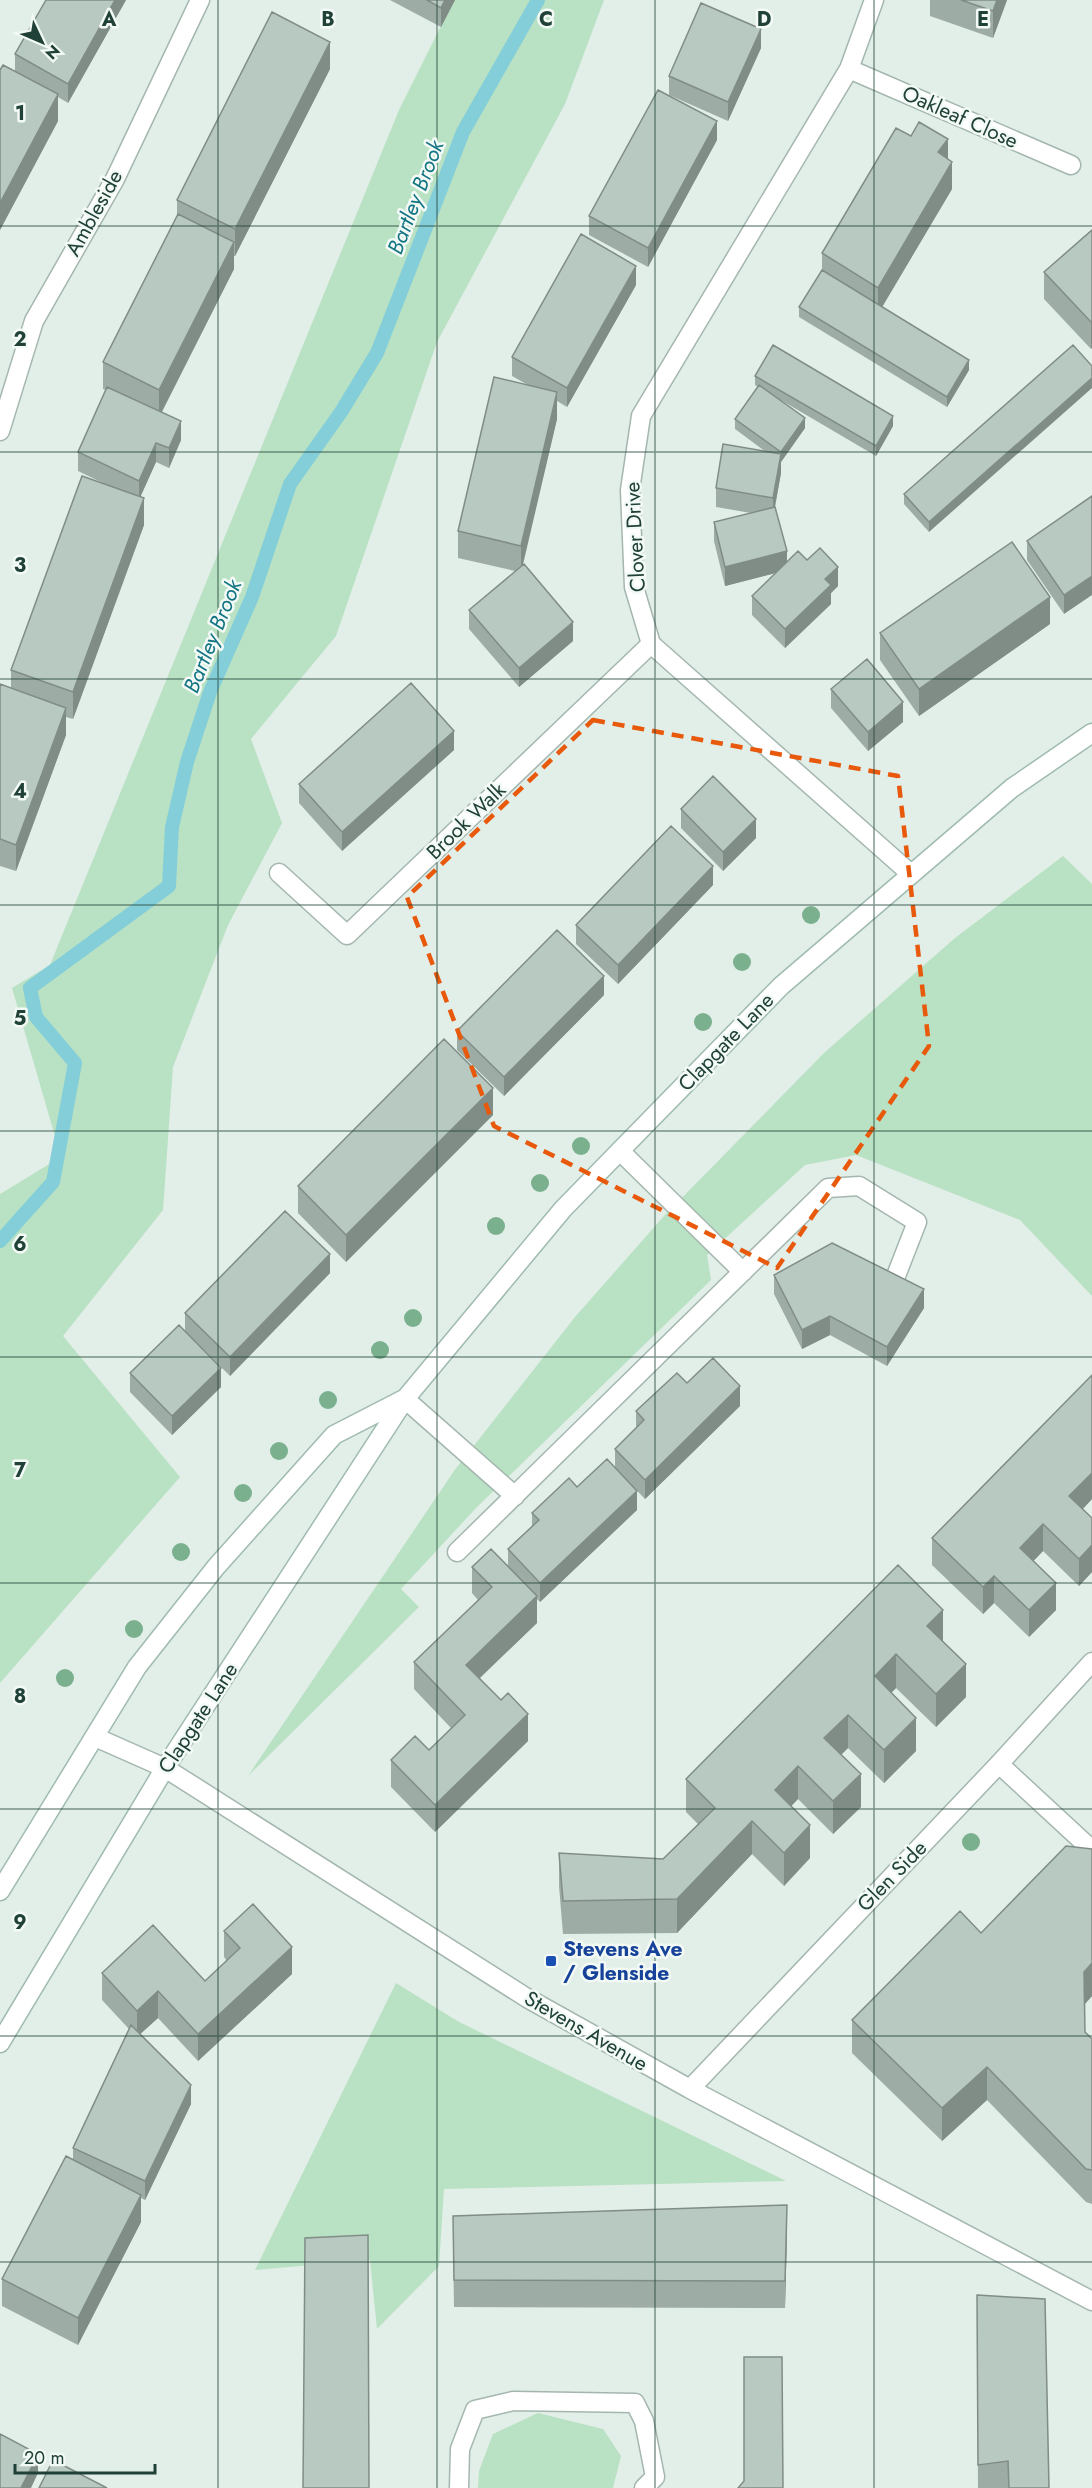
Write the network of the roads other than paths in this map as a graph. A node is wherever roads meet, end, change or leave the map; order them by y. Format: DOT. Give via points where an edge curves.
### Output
graph roads {
  1 [pos="200,0"];
  2 [pos="874,0"];
  3 [pos="849,69"];
  4 [pos="1071,165"];
  5 [pos="0,431"];
  6 [pos="651,644"];
  7 [pos="1092,733"];
  8 [pos="279,873"];
  9 [pos="911,874"];
  10 [pos="620,1151"];
  11 [pos="743,1272"];
  12 [pos="894,1281"];
  13 [pos="405,1399"];
  14 [pos="514,1496"];
  15 [pos="457,1552"];
  16 [pos="1092,1662"];
  17 [pos="95,1737"];
  18 [pos="999,1764"];
  19 [pos="165,1768"];
  20 [pos="1092,1850"];
  21 [pos="0,1891"];
  22 [pos="0,2043"];
  23 [pos="690,2089"];
  24 [pos="1092,2301"];
  25 [pos="459,2488"];
  26 [pos="644,2488"];
  1 -- 5 [label="street, Ambleside" via="115,179 34,321"];
  2 -- 3 [label="street, Clover Drive"];
  3 -- 4 [label="street, Oakleaf Close"];
  3 -- 6 [label="street, Clover Drive" via="641,416 630,490 634,586"];
  6 -- 8 [label="street, Brook Walk" via="347,935"];
  6 -- 9 [label="street"];
  7 -- 9 [label="street, Clapgate Lane" via="1012,788"];
  9 -- 10 [label="street, Clapgate Lane" via="781,986"];
  10 -- 11 [label="street"];
  10 -- 13 [label="street, Clapgate Lane" via="563,1209"];
  11 -- 12 [label="street" via="828,1188 859,1186 917,1222"];
  11 -- 14 [label="street"];
  13 -- 14 [label="street"];
  13 -- 17 [label="street, Clapgate Lane" via="334,1435 216,1567 137,1668"];
  13 -- 19 [label="street, Clapgate Lane"];
  14 -- 15 [label="street"];
  16 -- 18 [label="street, Glen Side"];
  17 -- 19 [label="street, Stevens Avenue"];
  17 -- 21 [label="street, Clapgate Lane"];
  18 -- 20 [label="street"];
  18 -- 23 [label="street, Glen Side"];
  19 -- 22 [label="street, Clapgate Lane"];
  19 -- 23 [label="street, Stevens Avenue" via="527,1998"];
  23 -- 24 [label="street, Stevens Avenue"];
  25 -- 26 [label="street" via="460,2449 475,2410 513,2401 635,2403 644,2421 655,2477"];
}
